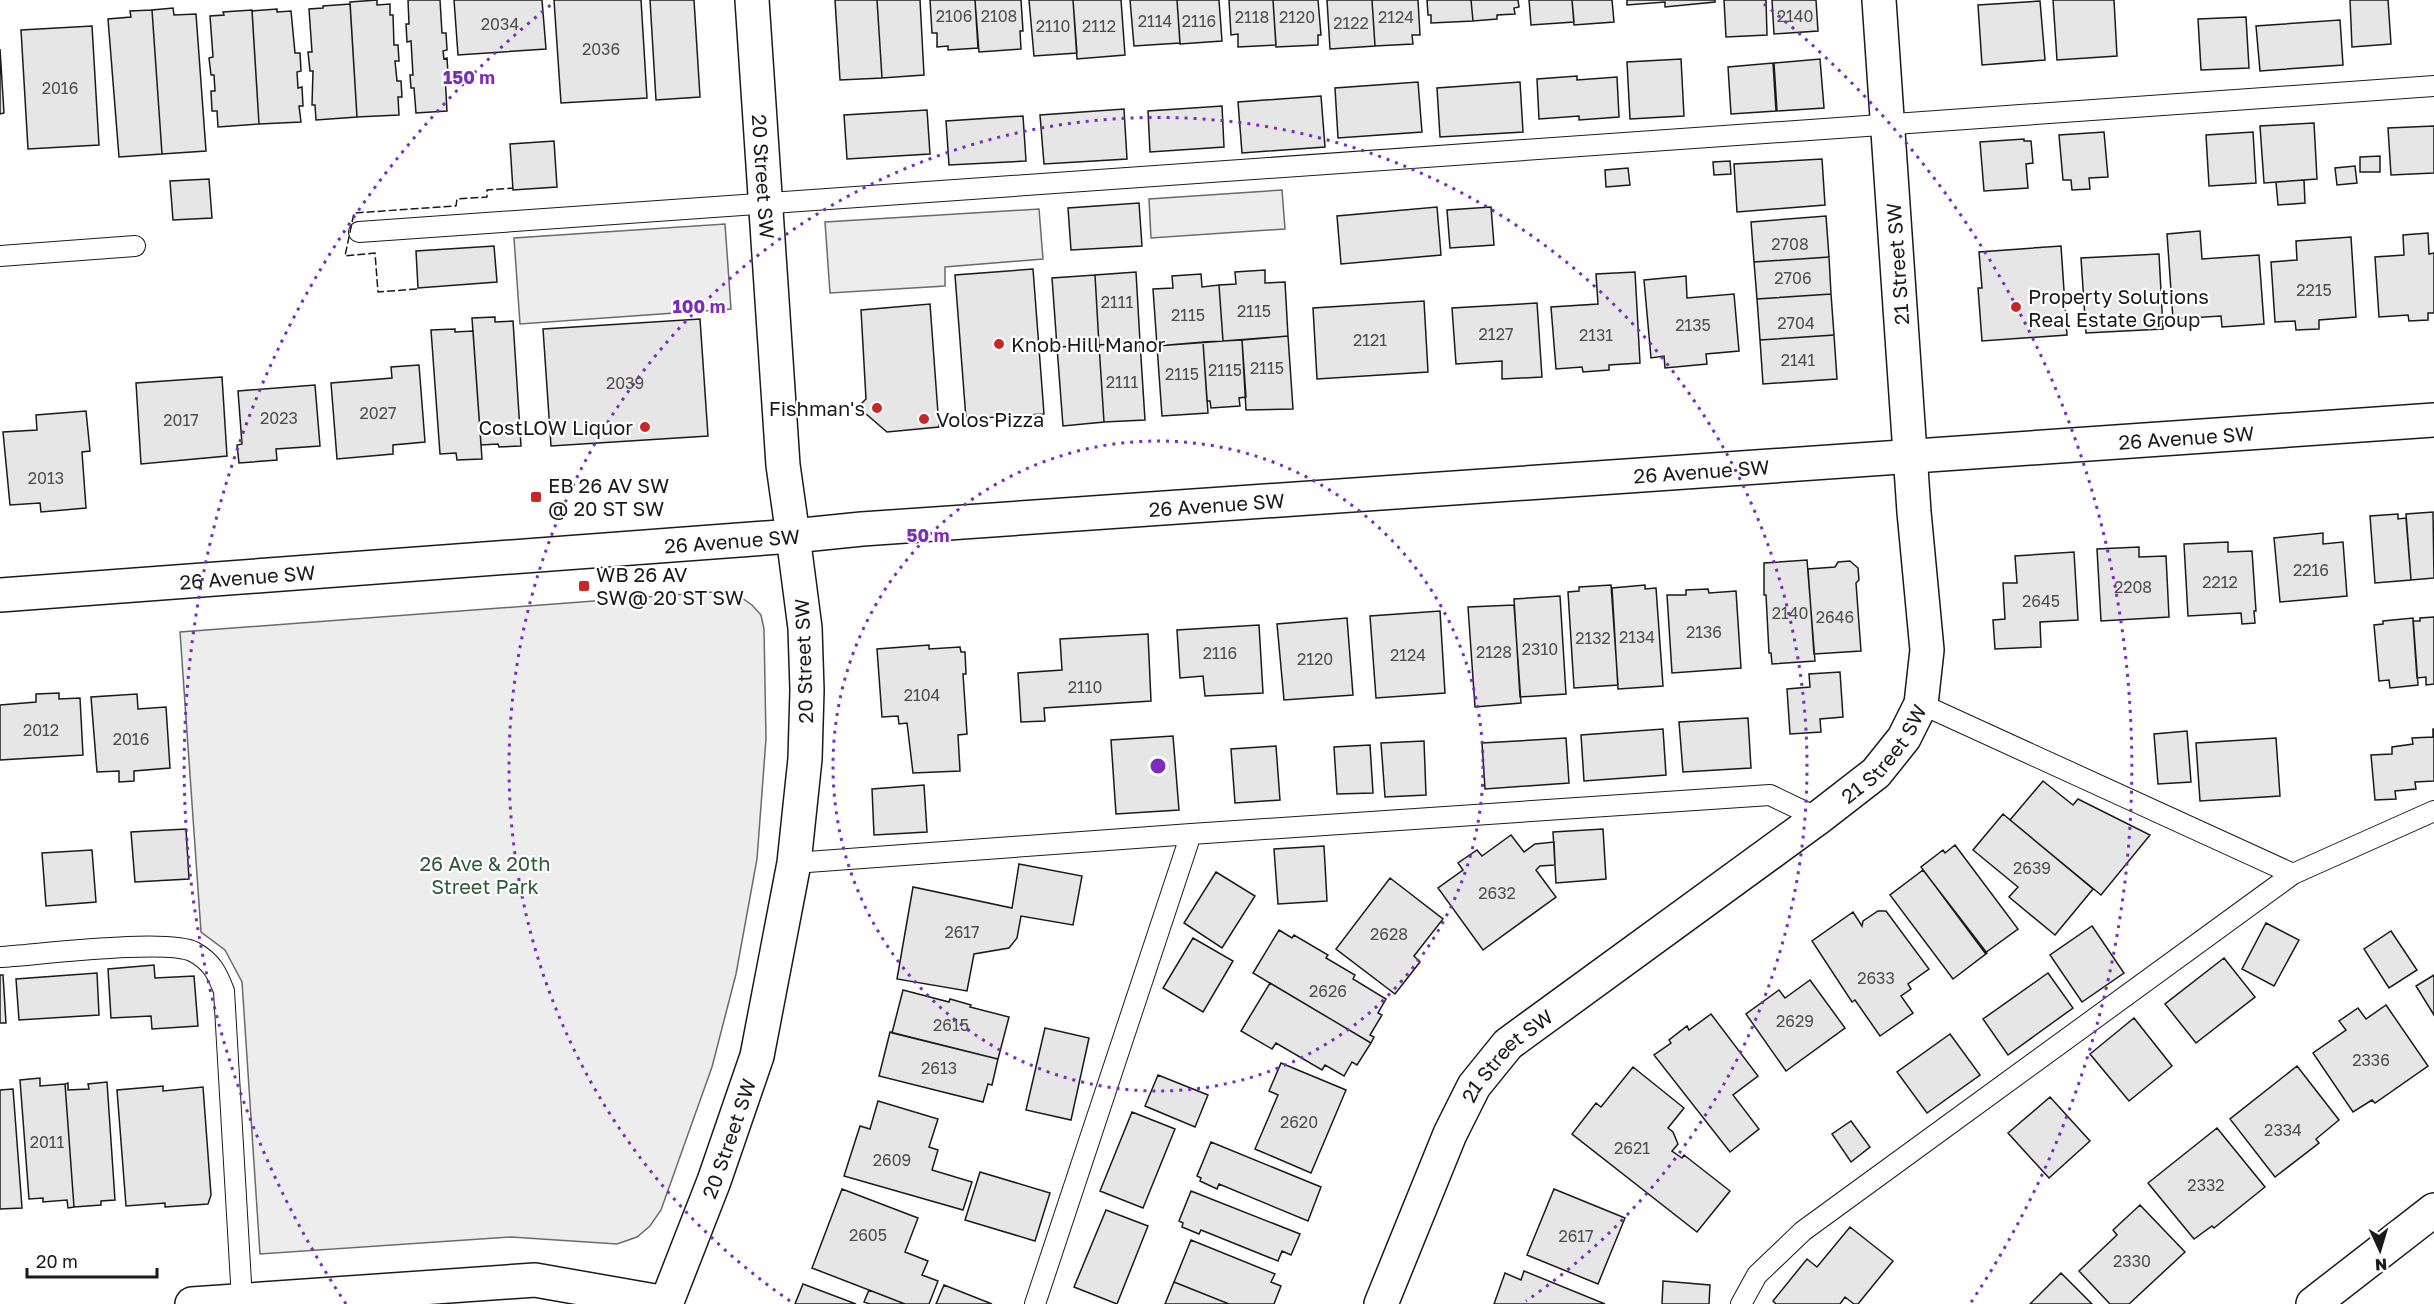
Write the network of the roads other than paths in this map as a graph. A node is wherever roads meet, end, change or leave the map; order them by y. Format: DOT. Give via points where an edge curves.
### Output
graph roads {
  1 [pos="752,0"];
  2 [pos="1879,0"];
  3 [pos="2434,86"];
  4 [pos="1887,124"];
  5 [pos="764,204"];
  6 [pos="359,232"];
  7 [pos="135,246"];
  8 [pos="0,256"];
  9 [pos="2434,420"];
  10 [pos="1910,457"];
  11 [pos="793,536"];
  12 [pos="0,595"];
  13 [pos="1921,704"];
  14 [pos="2434,811"];
  15 [pos="1818,818"];
  16 [pos="1191,834"];
  17 [pos="794,863"];
  18 [pos="2293,874"];
  19 [pos="0,957"];
  20 [pos="2434,1210"];
  21 [pos="242,1300"];
  22 [pos="300,1300"];
  23 [pos="192,1304"];
  24 [pos="666,1304"];
  25 [pos="1035,1304"];
  26 [pos="1380,1304"];
  27 [pos="1742,1304"];
  28 [pos="2313,1304"];
  1 -- 5 [label="street, 20 Street SW"];
  2 -- 4 [label="street, 21 Street SW"];
  3 -- 4 [label="lane"];
  4 -- 5 [label="lane"];
  4 -- 10 [label="street, 21 Street SW"];
  5 -- 6 [label="lane"];
  5 -- 11 [label="street, 20 Street SW" via="783,465"];
  7 -- 8 [label="lane"];
  9 -- 10 [label="street, 26 Avenue SW"];
  10 -- 11 [label="street, 26 Avenue SW"];
  10 -- 13 [label="street, 21 Street SW" via="1927,650"];
  11 -- 12 [label="street, 26 Avenue SW"];
  11 -- 17 [label="street, 20 Street SW" via="805,628 807,690 805,759"];
  13 -- 15 [label="street, 21 Street SW" via="1904,738 1876,773"];
  13 -- 18 [label="lane"];
  14 -- 18 [label="lane"];
  15 -- 16 [label="lane" via="1770,795"];
  15 -- 26 [label="street, 21 Street SW" via="1508,1044 1474,1086 1450,1134"];
  16 -- 17 [label="lane"];
  16 -- 25 [label="lane"];
  17 -- 24 [label="street, 20 Street SW" via="757,1056"];
  18 -- 27 [label="lane" via="1803,1231 1757,1275"];
  19 -- 21 [label="lane" via="165,946 193,951 215,967 224,991"];
  20 -- 28 [label="street"];
  21 -- 22 [label="street"];
  21 -- 23 [label="street"];
  22 -- 24 [label="street" via="536,1280"];
}
